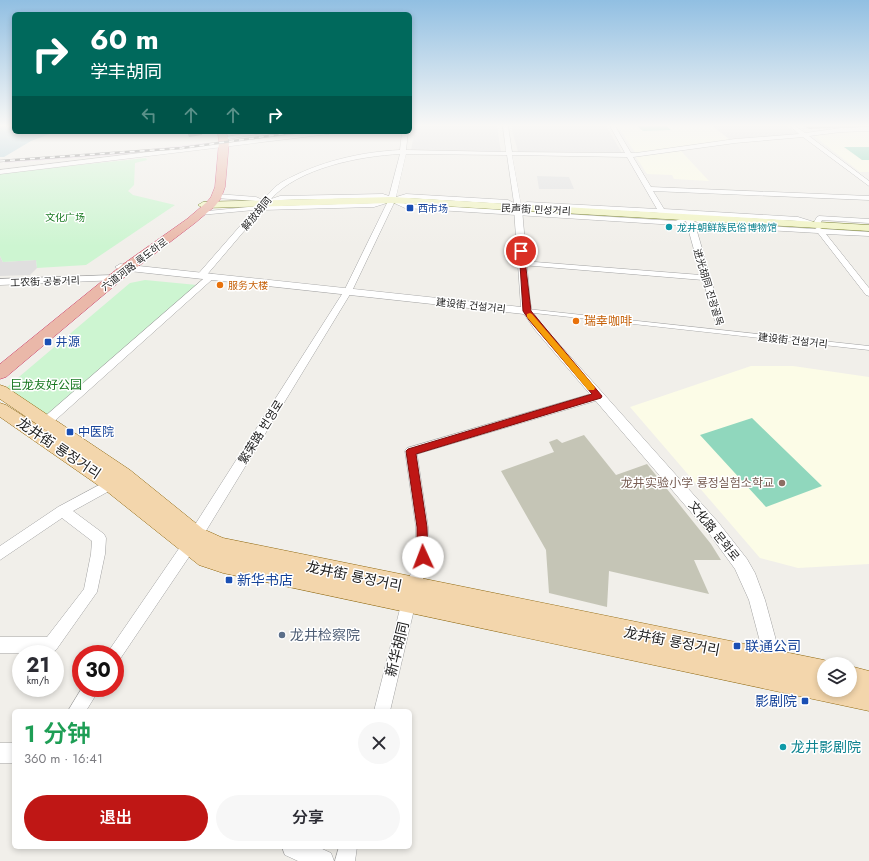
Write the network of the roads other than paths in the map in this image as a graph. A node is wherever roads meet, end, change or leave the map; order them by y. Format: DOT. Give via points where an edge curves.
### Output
graph roads {
  1 [pos="39,166"];
  2 [pos="216,166"];
  3 [pos="220,166"];
  4 [pos="322,166"];
  5 [pos="400,166"];
  6 [pos="512,166"];
  7 [pos="636,166"];
  8 [pos="846,166"];
  9 [pos="0,172"];
  10 [pos="869,184"];
  11 [pos="649,189"];
  12 [pos="869,198"];
  13 [pos="392,200"];
  14 [pos="208,205"];
  15 [pos="264,205"];
  16 [pos="518,211"];
  17 [pos="662,214"];
  18 [pos="689,218"];
  19 [pos="869,221"];
  20 [pos="818,228"];
  21 [pos="869,228"];
  22 [pos="869,234"];
  23 [pos="522,263"];
  24 [pos="117,273"];
  25 [pos="207,276"];
  26 [pos="706,278"];
  27 [pos="0,282"];
  28 [pos="348,291"];
  29 [pos="869,293"];
  30 [pos="527,311"];
  31 [pos="720,321"];
  32 [pos="723,332"];
  33 [pos="869,348"];
  34 [pos="0,366"];
  35 [pos="0,373"];
  36 [pos="0,391"];
  37 [pos="598,396"];
  38 [pos="0,408"];
  39 [pos="46,422"];
  40 [pos="118,480"];
  41 [pos="62,511"];
  42 [pos="192,541"];
  43 [pos="0,554"];
  44 [pos="411,595"];
  45 [pos="0,645"];
  46 [pos="121,645"];
  47 [pos="775,670"];
  48 [pos="817,672"];
  49 [pos="857,680"];
  50 [pos="869,683"];
  51 [pos="817,687"];
  52 [pos="86,697"];
  53 [pos="857,697"];
  54 [pos="869,699"];
  55 [pos="77,709"];
  56 [pos="382,709"];
  57 [pos="0,753"];
  58 [pos="12,753"];
  59 [pos="297,849"];
  60 [pos="348,849"];
  61 [pos="323,861"];
  62 [pos="345,861"];
  1 -- 9 [label="street"];
  2 -- 14 [label="highway, 六道河路 륙도하로"];
  3 -- 14 [label="highway" via="220,187"];
  4 -- 15 [label="street, 解放胡同" via="283,183"];
  5 -- 13 [label="street, 繁荣路 번영로"];
  6 -- 16 [label="street, 文化路 문화로"];
  7 -- 11 [label="street"];
  8 -- 10 [label="street"];
  11 -- 12 [label="street"];
  11 -- 17 [label="street"];
  13 -- 15 [label="main road, 民声街 민성거리"];
  13 -- 16 [label="main road, 民声街 민성거리"];
  13 -- 28 [label="street, 繁荣路 번영로"];
  14 -- 15 [label="main road, 民声街 민성거리"];
  14 -- 15 [label="street"];
  14 -- 24 [label="highway, 六道河路 륙도하로"];
  15 -- 25 [label="street, 解放胡同"];
  16 -- 17 [label="main road, 民声街 민성거리"];
  16 -- 18 [label="street" via="676,223"];
  16 -- 23 [label="street, 文化路 문화로"];
  17 -- 18 [label="main road, 民声街 민성거리"];
  17 -- 20 [label="street" via="798,219"];
  18 -- 20 [label="main road, 民声街 민성거리"];
  18 -- 26 [label="street, 进光胡同 진광골목"];
  19 -- 20 [label="street" via="819,218"];
  20 -- 21 [label="main road, 民声街 민성거리"];
  20 -- 22 [label="street"];
  20 -- 29 [label="street"];
  23 -- 26 [label="street"];
  23 -- 30 [label="street, 文化路 문화로"];
  24 -- 25 [label="street, 建设街 건설거리"];
  24 -- 27 [label="street, 工农街 공농거리"];
  24 -- 34 [label="highway, 六道河路 륙도하로"];
  24 -- 35 [label="highway, 六道河路 륙도하로"];
  25 -- 28 [label="street, 建设街 건설거리"];
  25 -- 39 [label="street, 解放胡同"];
  26 -- 31 [label="street, 进光胡同 진광골목"];
  28 -- 30 [label="street, 建设街 건설거리"];
  28 -- 42 [label="street, 繁荣路 번영로"];
  30 -- 32 [label="street, 建设街 건설거리"];
  30 -- 37 [label="street, 文化路 문화로"];
  31 -- 32 [label="street, 进光胡同 진광골목"];
  32 -- 33 [label="street, 建设街 건설거리"];
  36 -- 39 [label="main road, 龙井街 룡정거리"];
  37 -- 44 [label="street, 新华胡同" via="411,451 422,527 423,557"];
  37 -- 47 [label="street, 文化路 문화로" via="713,527 742,564 757,600"];
  38 -- 40 [label="main road, 龙井街 룡정거리"];
  39 -- 40 [label="main road, 龙井街 룡정거리"];
  40 -- 41 [label="street"];
  40 -- 42 [label="main road, 龙井街 룡정거리"];
  41 -- 43 [label="street"];
  41 -- 45 [label="street" via="99,538 90,592 51,645"];
  42 -- 44 [label="main road, 龙井街 룡정거리" via="206,558 223,563"];
  42 -- 46 [label="street, 繁荣路 번영로"];
  44 -- 47 [label="main road, 龙井街 룡정거리"];
  44 -- 56 [label="street, 新华胡同"];
  47 -- 48 [label="main road, 龙井街 룡정거리"];
  47 -- 51 [label="main road, 龙井街 룡정거리"];
  49 -- 50 [label="main road"];
  52 -- 55 [label="street"];
  53 -- 54 [label="main road, 龙井街 룡정거리"];
  57 -- 58 [label="street"];
  59 -- 61 [label="street"];
  60 -- 62 [label="street"];
}
